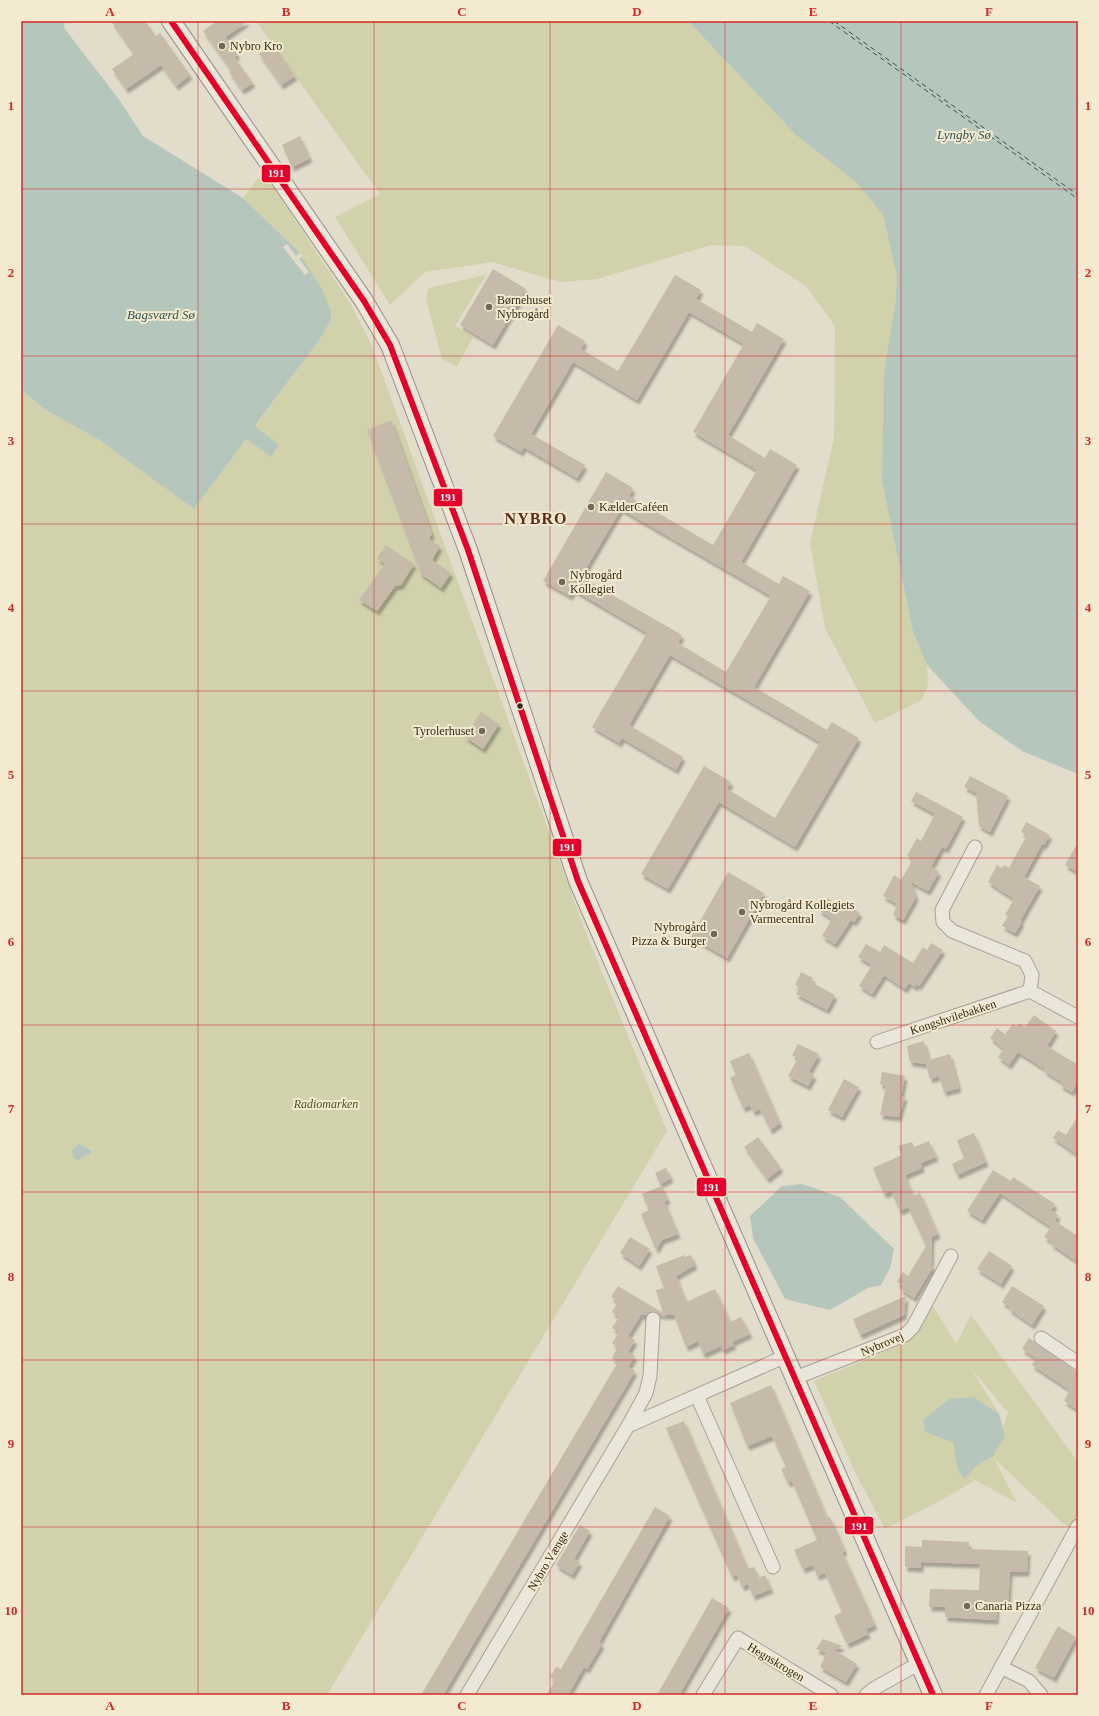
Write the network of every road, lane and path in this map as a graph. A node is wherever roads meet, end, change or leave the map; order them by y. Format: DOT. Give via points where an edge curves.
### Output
graph roads {
  1 [pos="171,21"];
  2 [pos="976,847"];
  3 [pos="1030,991"];
  4 [pos="1078,1017"];
  5 [pos="877,1042"];
  6 [pos="951,1256"];
  7 [pos="653,1319"];
  8 [pos="1041,1338"];
  9 [pos="786,1356"];
  10 [pos="1078,1363"];
  11 [pos="795,1378"];
  12 [pos="697,1396"];
  13 [pos="628,1426"];
  14 [pos="1076,1535"];
  15 [pos="773,1567"];
  16 [pos="918,1664"];
  17 [pos="1001,1667"];
  18 [pos="468,1695"];
  19 [pos="703,1695"];
  20 [pos="831,1695"];
  21 [pos="866,1695"];
  22 [pos="933,1695"];
  23 [pos="986,1695"];
  24 [pos="1041,1695"];
  1 -- 9 [label="street" via="364,301 390,345 480,583 578,881"];
  2 -- 3 [label="street" via="942,910 943,922 952,931 1025,961 1032,975"];
  3 -- 4 [label="street"];
  3 -- 5 [label="street, Kongshvilebakken"];
  6 -- 11 [label="street, Nybrovej" via="913,1327 906,1335"];
  7 -- 13 [label="street, Nybro Vænge" via="646,1393"];
  8 -- 10 [label="street"];
  9 -- 11 [label="street"];
  9 -- 12 [label="street"];
  11 -- 16 [label="street"];
  12 -- 13 [label="street"];
  12 -- 15 [label="street"];
  13 -- 18 [label="street, Nybro Vænge"];
  14 -- 17 [label="street"];
  16 -- 21 [label="street"];
  16 -- 22 [label="street"];
  17 -- 23 [label="street"];
  17 -- 24 [label="street" via="1029,1681"];
  19 -- 20 [label="street, Hegnskrogen" via="738,1638"];
}
